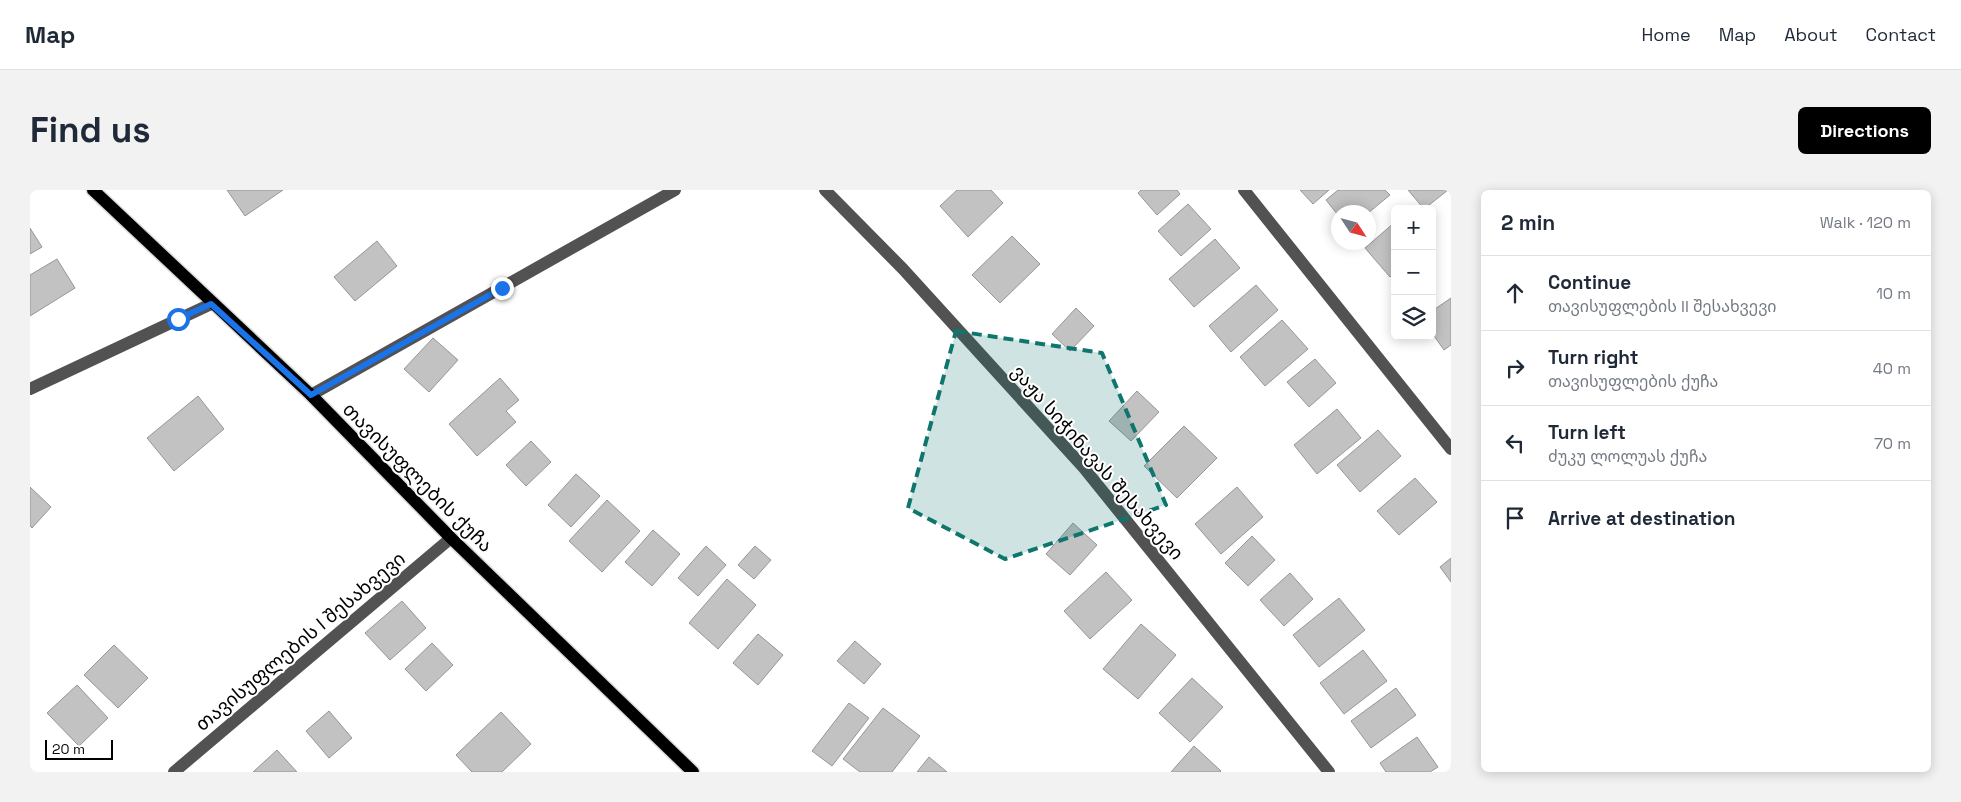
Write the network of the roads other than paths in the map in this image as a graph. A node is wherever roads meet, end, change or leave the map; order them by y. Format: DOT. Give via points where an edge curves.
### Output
graph roads {
  1 [pos="93,190"];
  2 [pos="675,190"];
  3 [pos="825,190"];
  4 [pos="1244,190"];
  5 [pos="211,304"];
  6 [pos="30,389"];
  7 [pos="311,395"];
  8 [pos="1451,449"];
  9 [pos="451,538"];
  10 [pos="174,772"];
  11 [pos="693,772"];
  12 [pos="1328,772"];
  1 -- 5 [label="main road, თავისუფლების ქუჩა"];
  2 -- 7 [label="street"];
  3 -- 12 [label="street, ვაჟა სიჭინავას შესახვევი" via="903,269 1084,468"];
  4 -- 8 [label="street"];
  5 -- 6 [label="street"];
  5 -- 7 [label="main road, თავისუფლების ქუჩა"];
  7 -- 9 [label="main road, თავისუფლების ქუჩა"];
  9 -- 10 [label="street, თავისუფლების I შესახვევი"];
  9 -- 11 [label="main road, თავისუფლების ქუჩა"];
}
